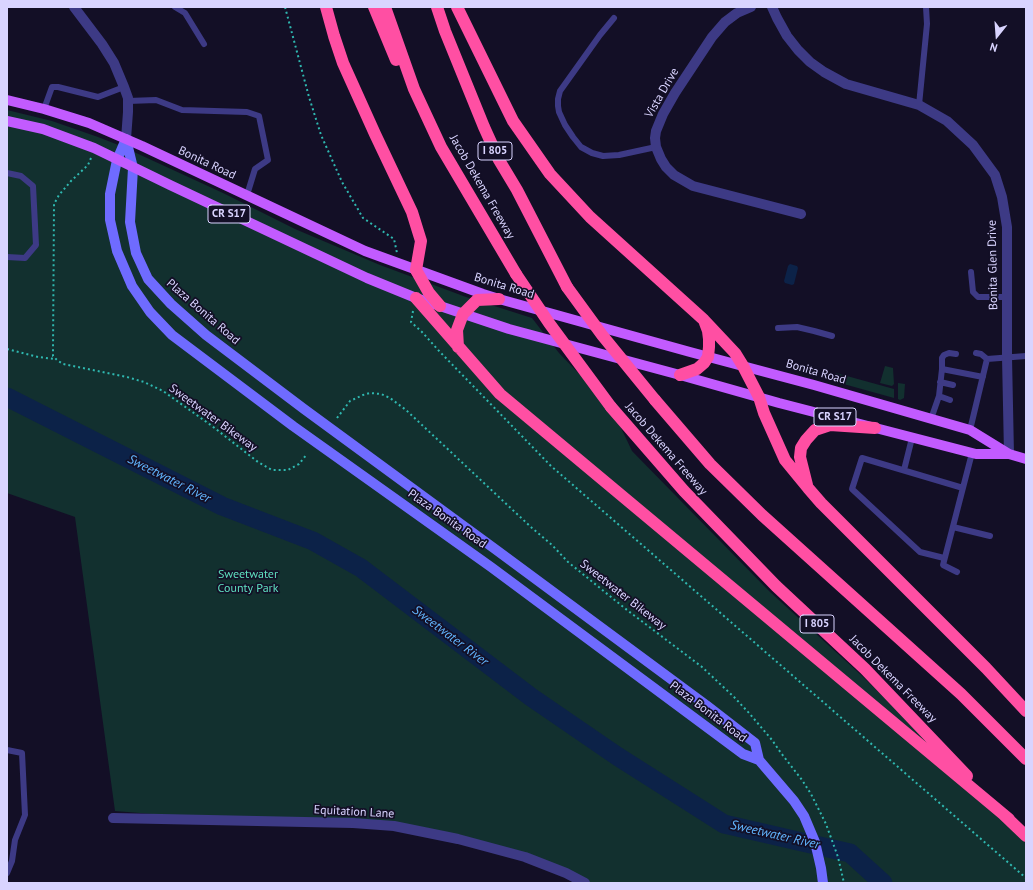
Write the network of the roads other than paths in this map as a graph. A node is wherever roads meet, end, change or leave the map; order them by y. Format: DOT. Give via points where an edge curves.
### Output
graph roads {
  1 [pos="74,7"];
  2 [pos="175,7"];
  3 [pos="326,7"];
  4 [pos="374,7"];
  5 [pos="385,7"];
  6 [pos="437,7"];
  7 [pos="457,7"];
  8 [pos="750,7"];
  9 [pos="772,7"];
  10 [pos="926,7"];
  11 [pos="614,18"];
  12 [pos="204,44"];
  13 [pos="124,87"];
  14 [pos="414,89"];
  15 [pos="7,100"];
  16 [pos="128,101"];
  17 [pos="919,105"];
  18 [pos="44,109"];
  19 [pos="7,121"];
  20 [pos="126,139"];
  21 [pos="656,147"];
  22 [pos="116,160"];
  23 [pos="133,168"];
  24 [pos="7,173"];
  25 [pos="247,196"];
  26 [pos="800,214"];
  27 [pos="7,257"];
  28 [pos="416,270"];
  29 [pos="971,272"];
  30 [pos="1007,297"];
  31 [pos="416,298"];
  32 [pos="499,299"];
  33 [pos="440,306"];
  34 [pos="463,314"];
  35 [pos="704,320"];
  36 [pos="778,328"];
  37 [pos="832,336"];
  38 [pos="458,347"];
  39 [pos="976,353"];
  40 [pos="956,354"];
  41 [pos="1026,356"];
  42 [pos="708,357"];
  43 [pos="1007,357"];
  44 [pos="988,359"];
  45 [pos="743,366"];
  46 [pos="942,369"];
  47 [pos="680,375"];
  48 [pos="983,377"];
  49 [pos="940,382"];
  50 [pos="953,385"];
  51 [pos="939,396"];
  52 [pos="759,397"];
  53 [pos="950,400"];
  54 [pos="931,419"];
  55 [pos="875,428"];
  56 [pos="970,430"];
  57 [pos="912,438"];
  58 [pos="972,453"];
  59 [pos="1009,454"];
  60 [pos="1026,459"];
  61 [pos="904,470"];
  62 [pos="808,488"];
  63 [pos="963,488"];
  64 [pos="953,527"];
  65 [pos="990,536"];
  66 [pos="944,558"];
  67 [pos="957,572"];
  68 [pos="1026,711"];
  69 [pos="7,750"];
  70 [pos="1026,759"];
  71 [pos="759,760"];
  72 [pos="113,818"];
  73 [pos="1009,819"];
  74 [pos="1026,836"];
  75 [pos="7,873"];
  76 [pos="585,883"];
  77 [pos="823,883"];
  1 -- 13 [label="street" via="114,63"];
  2 -- 12 [label="lane" via="185,13"];
  3 -- 28 [label="highway" via="343,63 412,212 420,241"];
  4 -- 14 [label="highway" via="396,61"];
  5 -- 14 [label="highway, Jacob Dekema Freeway / I 805"];
  6 -- 70 [label="highway, Jacob Dekema Freeway / I 805, bridge" via="499,160 567,287 602,335 710,464 762,515 961,694"];
  7 -- 35 [label="highway" via="513,121 550,174 590,217"];
  8 -- 21 [label="street, Vista Drive" via="725,22 712,37 663,114 656,131"];
  9 -- 17 [label="street, Bonita Glen Drive" via="787,36 798,50 824,72 846,84"];
  10 -- 17 [label="lane" via="927,24"];
  11 -- 21 [label="lane" via="560,91 559,112 581,147 592,153 603,156 619,155"];
  13 -- 16 [label="street"];
  13 -- 18 [label="lane" via="98,97 52,87"];
  14 -- 73 [label="highway, Jacob Dekema Freeway / I 805, bridge" via="441,147 516,274 611,407 684,491 776,586 865,669"];
  15 -- 18 [label="main road, Bonita Road / CR S17"];
  16 -- 20 [label="street"];
  16 -- 25 [label="lane" via="156,100 182,110 247,112 259,116 268,160 255,168"];
  17 -- 30 [label="street, Bonita Glen Drive" via="947,121 972,145 995,175 1007,227"];
  18 -- 20 [label="main road, Bonita Road / CR S17" via="89,123"];
  19 -- 22 [label="main road, Bonita Road / CR S17" via="43,130 94,148"];
  20 -- 22 [label="main road, Plaza Bonita Road"];
  20 -- 23 [label="main road, Plaza Bonita Road"];
  20 -- 25 [label="main road, Bonita Road / CR S17"];
  21 -- 26 [label="street" via="666,167 693,186"];
  22 -- 23 [label="main road, Bonita Road / CR S17"];
  22 -- 71 [label="main road, Plaza Bonita Road" via="110,194 110,220 117,251 132,286 150,312 172,335 743,754"];
  23 -- 31 [label="main road, Bonita Road / CR S17" via="367,278"];
  23 -- 71 [label="main road, Plaza Bonita Road" via="130,222 136,253 148,279 171,304 304,409 755,743"];
  24 -- 27 [label="lane" via="21,176 33,186 36,245 25,258"];
  25 -- 28 [label="main road, Bonita Road / CR S17" via="364,250"];
  28 -- 32 [label="main road, Bonita Road / CR S17"];
  28 -- 33 [label="highway"];
  29 -- 30 [label="lane" via="973,292 978,297"];
  30 -- 43 [label="street, Bonita Glen Drive"];
  31 -- 33 [label="main road, Bonita Road / CR S17"];
  31 -- 38 [label="highway"];
  32 -- 34 [label="highway" via="477,300"];
  32 -- 42 [label="main road, Bonita Road / CR S17"];
  33 -- 34 [label="main road, Bonita Road / CR S17"];
  34 -- 38 [label="highway" via="457,330"];
  34 -- 47 [label="main road, Bonita Road / CR S17"];
  35 -- 42 [label="highway" via="709,339"];
  35 -- 45 [label="highway"];
  36 -- 37 [label="lane" via="797,327"];
  38 -- 73 [label="highway" via="500,394"];
  39 -- 44 [label="lane"];
  40 -- 46 [label="lane" via="944,355"];
  41 -- 43 [label="lane"];
  42 -- 45 [label="main road, Bonita Road / CR S17"];
  42 -- 47 [label="highway" via="697,369"];
  43 -- 44 [label="lane"];
  43 -- 59 [label="street, Bonita Glen Drive"];
  44 -- 48 [label="lane"];
  45 -- 52 [label="highway"];
  45 -- 54 [label="main road, Bonita Road / CR S17"];
  46 -- 48 [label="lane"];
  46 -- 49 [label="lane"];
  47 -- 52 [label="main road, Bonita Road / CR S17"];
  48 -- 56 [label="lane" via="973,407"];
  49 -- 50 [label="lane"];
  49 -- 51 [label="lane"];
  51 -- 53 [label="lane"];
  51 -- 54 [label="lane"];
  52 -- 55 [label="main road, Bonita Road / CR S17"];
  52 -- 62 [label="highway" via="764,414 786,460"];
  54 -- 56 [label="main road, Bonita Road / CR S17"];
  55 -- 57 [label="main road, Bonita Road / CR S17"];
  55 -- 62 [label="highway" via="830,425 815,430 801,448 800,456"];
  56 -- 59 [label="main road, Bonita Road / CR S17"];
  57 -- 58 [label="main road, Bonita Road / CR S17"];
  57 -- 61 [label="lane"];
  58 -- 59 [label="main road, Bonita Road / CR S17"];
  58 -- 63 [label="lane"];
  59 -- 60 [label="main road, Bonita Road / CR S17"];
  61 -- 63 [label="lane"];
  61 -- 66 [label="lane" via="862,458 852,489 920,552"];
  62 -- 68 [label="highway"];
  63 -- 64 [label="lane"];
  64 -- 65 [label="lane"];
  64 -- 66 [label="lane"];
  66 -- 67 [label="lane" via="942,565"];
  69 -- 75 [label="lane" via="22,753 25,815 15,840 12,861"];
  71 -- 77 [label="main road, Plaza Bonita Road" via="804,816 814,842"];
  72 -- 76 [label="street, Equitation Lane" via="394,826 458,839 525,857"];
  73 -- 74 [label="highway, Jacob Dekema Freeway / I 805"];
}
